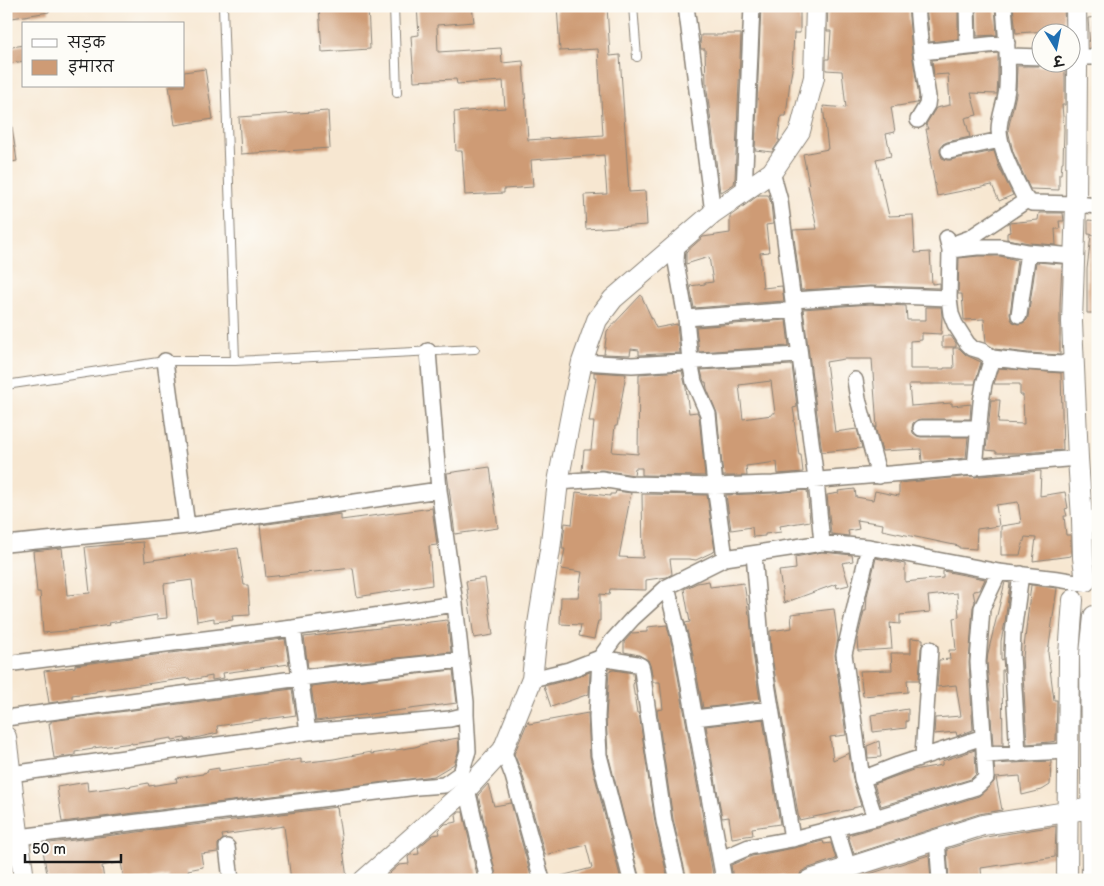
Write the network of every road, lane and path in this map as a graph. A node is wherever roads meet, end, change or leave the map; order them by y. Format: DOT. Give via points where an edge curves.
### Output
graph roads {
  1 [pos="223,6"];
  2 [pos="394,6"];
  3 [pos="633,6"];
  4 [pos="686,6"];
  5 [pos="752,6"];
  6 [pos="816,6"];
  7 [pos="917,6"];
  8 [pos="967,6"];
  9 [pos="1004,6"];
  10 [pos="1076,6"];
  11 [pos="1075,22"];
  12 [pos="968,47"];
  13 [pos="1007,49"];
  14 [pos="921,52"];
  15 [pos="1032,55"];
  16 [pos="637,57"];
  17 [pos="1082,57"];
  18 [pos="1098,57"];
  19 [pos="1074,72"];
  20 [pos="397,93"];
  21 [pos="918,120"];
  22 [pos="1000,140"];
  23 [pos="950,151"];
  24 [pos="772,172"];
  25 [pos="744,192"];
  26 [pos="1027,200"];
  27 [pos="1076,204"];
  28 [pos="1098,206"];
  29 [pos="713,213"];
  30 [pos="677,244"];
  31 [pos="949,244"];
  32 [pos="1028,252"];
  33 [pos="1074,256"];
  34 [pos="949,298"];
  35 [pos="794,305"];
  36 [pos="1019,315"];
  37 [pos="686,318"];
  38 [pos="476,349"];
  39 [pos="428,351"];
  40 [pos="799,355"];
  41 [pos="992,358"];
  42 [pos="1074,359"];
  43 [pos="165,361"];
  44 [pos="235,361"];
  45 [pos="690,361"];
  46 [pos="582,362"];
  47 [pos="855,380"];
  48 [pos="6,385"];
  49 [pos="921,428"];
  50 [pos="978,428"];
  51 [pos="1078,458"];
  52 [pos="975,468"];
  53 [pos="879,476"];
  54 [pos="816,480"];
  55 [pos="558,482"];
  56 [pos="715,486"];
  57 [pos="439,490"];
  58 [pos="1090,519"];
  59 [pos="187,526"];
  60 [pos="822,543"];
  61 [pos="6,544"];
  62 [pos="869,547"];
  63 [pos="754,554"];
  64 [pos="725,558"];
  65 [pos="999,572"];
  66 [pos="1021,574"];
  67 [pos="1085,586"];
  68 [pos="667,587"];
  69 [pos="455,604"];
  70 [pos="1096,616"];
  71 [pos="293,628"];
  72 [pos="930,649"];
  73 [pos="600,658"];
  74 [pos="461,660"];
  75 [pos="6,664"];
  76 [pos="300,678"];
  77 [pos="532,679"];
  78 [pos="771,709"];
  79 [pos="466,715"];
  80 [pos="6,718"];
  81 [pos="695,718"];
  82 [pos="308,732"];
  83 [pos="6,737"];
  84 [pos="983,737"];
  85 [pos="503,750"];
  86 [pos="1068,751"];
  87 [pos="1018,754"];
  88 [pos="984,755"];
  89 [pos="923,756"];
  90 [pos="11,774"];
  91 [pos="862,780"];
  92 [pos="467,789"];
  93 [pos="1092,808"];
  94 [pos="1067,811"];
  95 [pos="875,818"];
  96 [pos="836,828"];
  97 [pos="19,837"];
  98 [pos="792,839"];
  99 [pos="937,839"];
  100 [pos="227,847"];
  101 [pos="721,859"];
  102 [pos="843,872"];
  103 [pos="365,879"];
  104 [pos="24,880"];
  105 [pos="231,880"];
  106 [pos="488,880"];
  107 [pos="542,880"];
  108 [pos="631,880"];
  109 [pos="678,880"];
  110 [pos="724,880"];
  111 [pos="810,880"];
  112 [pos="940,880"];
  113 [pos="1067,880"];
  114 [pos="1092,880"];
  1 -- 44 [label="lane"];
  2 -- 20 [label="lane"];
  3 -- 16 [label="lane"];
  4 -- 29 [label="street"];
  5 -- 25 [label="street"];
  6 -- 24 [label="street" via="814,76 800,131"];
  7 -- 14 [label="street"];
  8 -- 12 [label="street"];
  9 -- 13 [label="street"];
  10 -- 11 [label="street"];
  12 -- 13 [label="street"];
  12 -- 14 [label="street"];
  13 -- 15 [label="street"];
  13 -- 22 [label="street" via="1007,89"];
  14 -- 21 [label="street" via="928,97"];
  17 -- 18 [label="street"];
  19 -- 27 [label="street"];
  22 -- 23 [label="street"];
  22 -- 26 [label="street"];
  24 -- 25 [label="street"];
  24 -- 35 [label="street" via="780,202"];
  25 -- 29 [label="street"];
  26 -- 27 [label="street" via="1032,203"];
  26 -- 31 [label="street" via="970,238"];
  27 -- 28 [label="street"];
  27 -- 33 [label="street"];
  29 -- 30 [label="street"];
  30 -- 37 [label="street" via="676,262"];
  30 -- 46 [label="street" via="613,299 597,320"];
  31 -- 32 [label="street"];
  31 -- 34 [label="street"];
  32 -- 33 [label="street"];
  32 -- 36 [label="street"];
  33 -- 42 [label="street"];
  34 -- 35 [label="street" via="870,295"];
  34 -- 41 [label="street" via="955,324 967,343"];
  35 -- 37 [label="street"];
  35 -- 40 [label="street"];
  37 -- 45 [label="street"];
  38 -- 39 [label="lane"];
  39 -- 44 [label="lane"];
  39 -- 57 [label="street"];
  40 -- 45 [label="street"];
  40 -- 54 [label="street"];
  41 -- 42 [label="street" via="1062,364"];
  41 -- 50 [label="street" via="984,384"];
  42 -- 51 [label="street"];
  43 -- 44 [label="lane"];
  43 -- 48 [label="lane"];
  43 -- 59 [label="street"];
  45 -- 46 [label="street" via="632,365"];
  45 -- 56 [label="street" via="694,382 708,414"];
  46 -- 55 [label="street"];
  47 -- 53 [label="street"];
  49 -- 50 [label="street"];
  50 -- 52 [label="street"];
  51 -- 52 [label="street"];
  51 -- 58 [label="street"];
  52 -- 53 [label="street"];
  53 -- 54 [label="street"];
  54 -- 56 [label="street"];
  54 -- 60 [label="street"];
  55 -- 56 [label="street" via="601,479 632,484"];
  55 -- 77 [label="street"];
  56 -- 64 [label="street"];
  57 -- 59 [label="street"];
  57 -- 69 [label="street"];
  58 -- 67 [label="street" via="1083,558"];
  59 -- 61 [label="street"];
  60 -- 62 [label="street"];
  60 -- 63 [label="street"];
  62 -- 65 [label="street"];
  62 -- 91 [label="street" via="844,654"];
  63 -- 64 [label="street"];
  63 -- 78 [label="street" via="762,652"];
  64 -- 68 [label="street"];
  65 -- 66 [label="street"];
  65 -- 84 [label="street" via="982,608 978,662"];
  66 -- 67 [label="street"];
  66 -- 87 [label="street" via="1012,655"];
  67 -- 70 [label="street" via="1078,610 1088,616"];
  67 -- 86 [label="street" via="1068,655"];
  68 -- 73 [label="street" via="633,618"];
  68 -- 81 [label="street"];
  69 -- 71 [label="street"];
  69 -- 74 [label="street"];
  70 -- 93 [label="street" via="1090,654"];
  71 -- 75 [label="street"];
  71 -- 76 [label="street"];
  72 -- 89 [label="street"];
  73 -- 77 [label="street"];
  73 -- 108 [label="street" via="599,755"];
  73 -- 109 [label="street" via="641,666 664,821"];
  74 -- 76 [label="street"];
  74 -- 79 [label="street"];
  76 -- 80 [label="street"];
  76 -- 82 [label="street"];
  77 -- 85 [label="street"];
  78 -- 81 [label="street"];
  78 -- 98 [label="street"];
  79 -- 82 [label="street"];
  79 -- 97 [label="street" via="468,751 464,766 461,773 444,785"];
  81 -- 101 [label="street"];
  82 -- 90 [label="street"];
  83 -- 90 [label="street"];
  84 -- 88 [label="street"];
  84 -- 89 [label="street"];
  85 -- 92 [label="street"];
  85 -- 107 [label="street"];
  86 -- 87 [label="street"];
  86 -- 94 [label="street"];
  87 -- 88 [label="street"];
  88 -- 95 [label="street" via="986,778 976,787"];
  89 -- 91 [label="street"];
  90 -- 97 [label="street"];
  91 -- 95 [label="street"];
  92 -- 103 [label="street"];
  92 -- 106 [label="street"];
  93 -- 94 [label="street"];
  93 -- 114 [label="street"];
  94 -- 99 [label="street" via="983,825"];
  94 -- 113 [label="street"];
  95 -- 96 [label="street"];
  96 -- 98 [label="street"];
  96 -- 102 [label="street"];
  97 -- 104 [label="street"];
  98 -- 101 [label="street" via="749,846"];
  99 -- 102 [label="street"];
  99 -- 112 [label="street"];
  100 -- 105 [label="street"];
  101 -- 110 [label="street"];
  102 -- 111 [label="street"];
}
